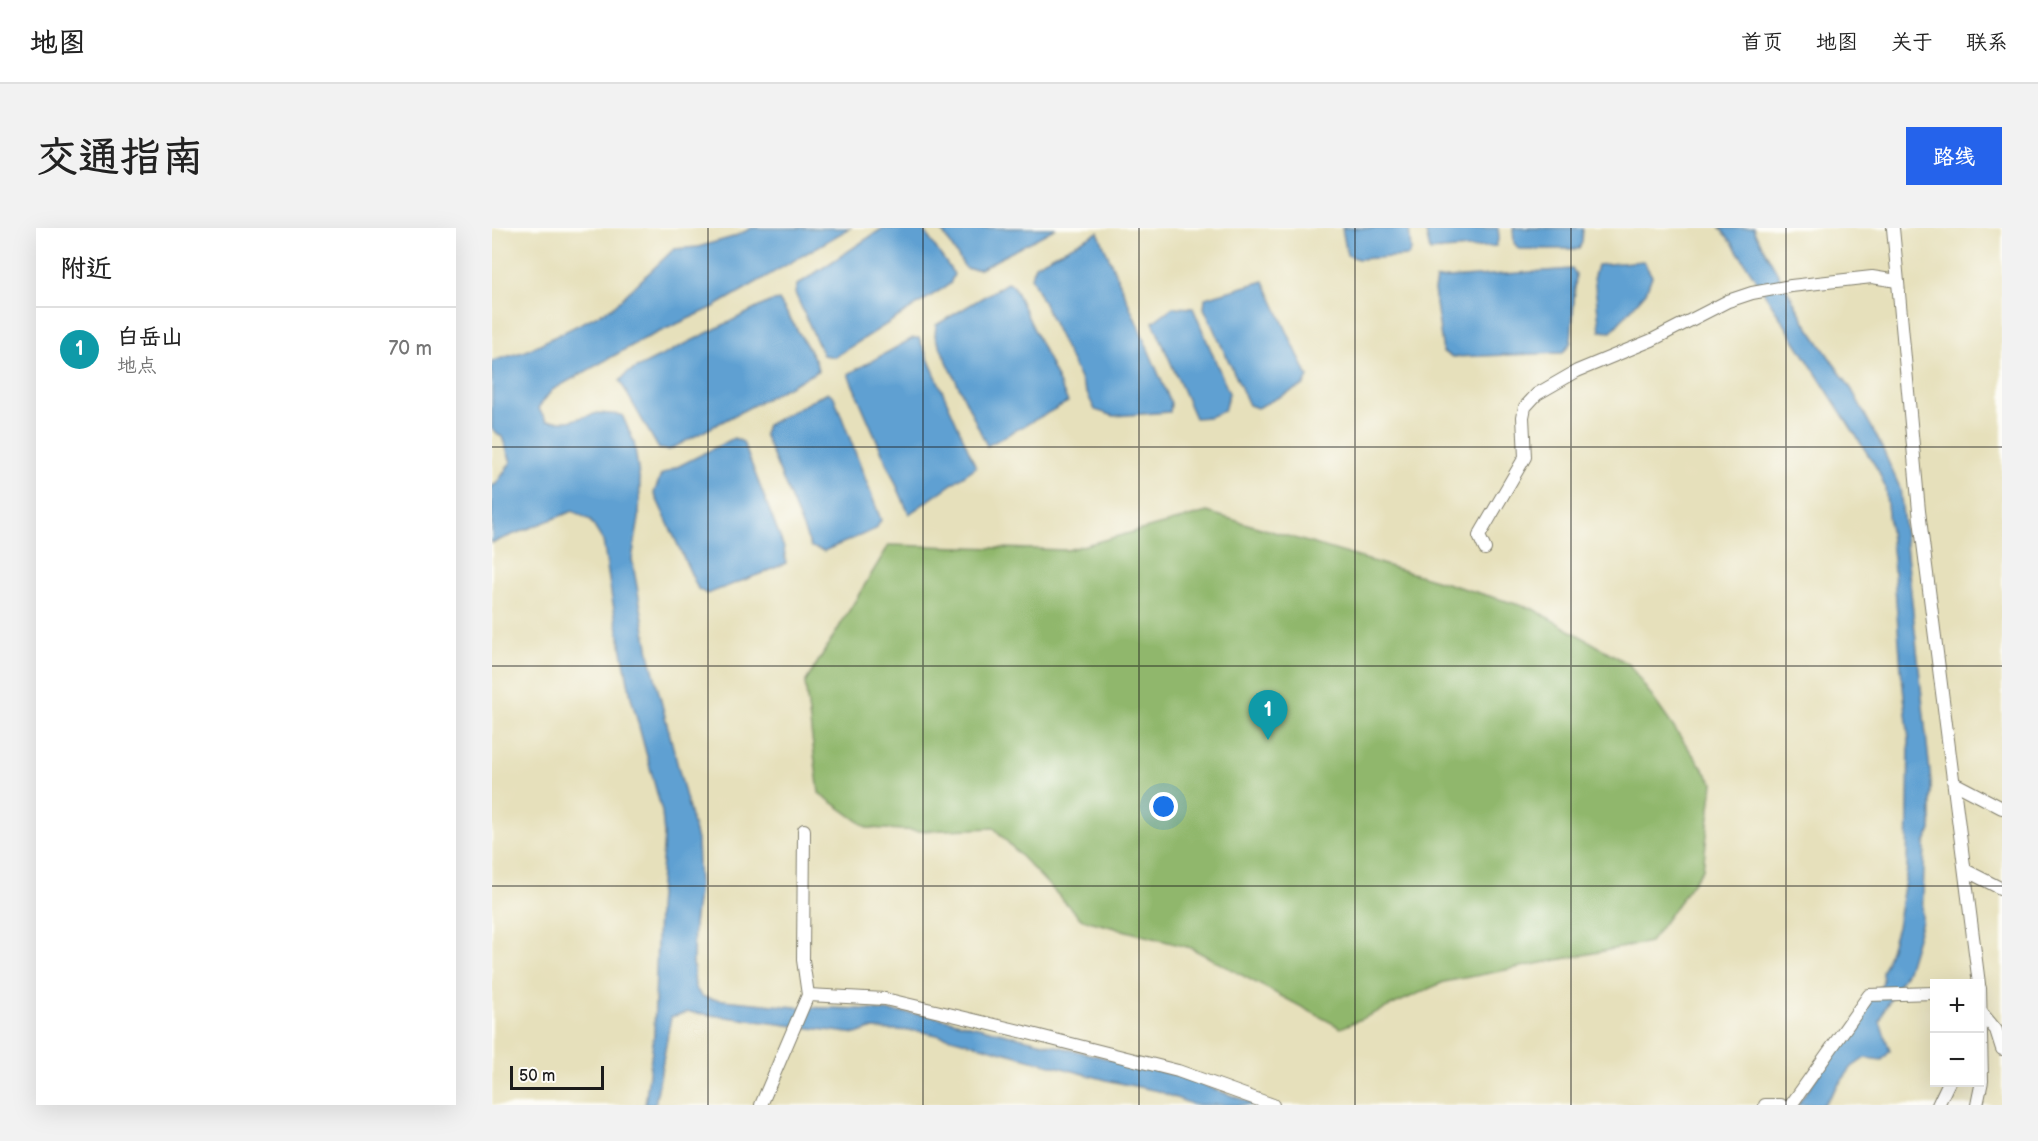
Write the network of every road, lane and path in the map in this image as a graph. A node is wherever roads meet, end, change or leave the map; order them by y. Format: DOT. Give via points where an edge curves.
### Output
graph roads {
  1 [pos="1893,228"];
  2 [pos="1897,282"];
  3 [pos="1485,549"];
  4 [pos="1954,783"];
  5 [pos="2002,808"];
  6 [pos="804,830"];
  7 [pos="1965,870"];
  8 [pos="2002,889"];
  9 [pos="1978,979"];
  10 [pos="1930,993"];
  11 [pos="805,1000"];
  12 [pos="1984,1014"];
  13 [pos="1984,1017"];
  14 [pos="2002,1021"];
  15 [pos="1981,1033"];
  16 [pos="2002,1049"];
  17 [pos="1947,1087"];
  18 [pos="761,1105"];
  19 [pos="1273,1105"];
  20 [pos="1765,1105"];
  21 [pos="1781,1105"];
  22 [pos="1791,1105"];
  23 [pos="1938,1105"];
  24 [pos="1977,1105"];
  1 -- 2 [label="street"];
  2 -- 3 [label="street" via="1872,278 1752,293 1577,370 1537,394 1523,417 1525,457 1479,536"];
  2 -- 4 [label="street" via="1919,511"];
  4 -- 5 [label="street"];
  4 -- 7 [label="street"];
  6 -- 11 [label="street"];
  7 -- 8 [label="street"];
  7 -- 9 [label="street"];
  10 -- 22 [label="street" via="1869,995"];
  11 -- 18 [label="street"];
  11 -- 19 [label="street" via="885,999 1178,1071"];
  12 -- 14 [label="street"];
  13 -- 16 [label="street" via="1996,1030"];
  15 -- 24 [label="street" via="1982,1081"];
  17 -- 23 [label="street"];
  20 -- 21 [label="street"];
}
